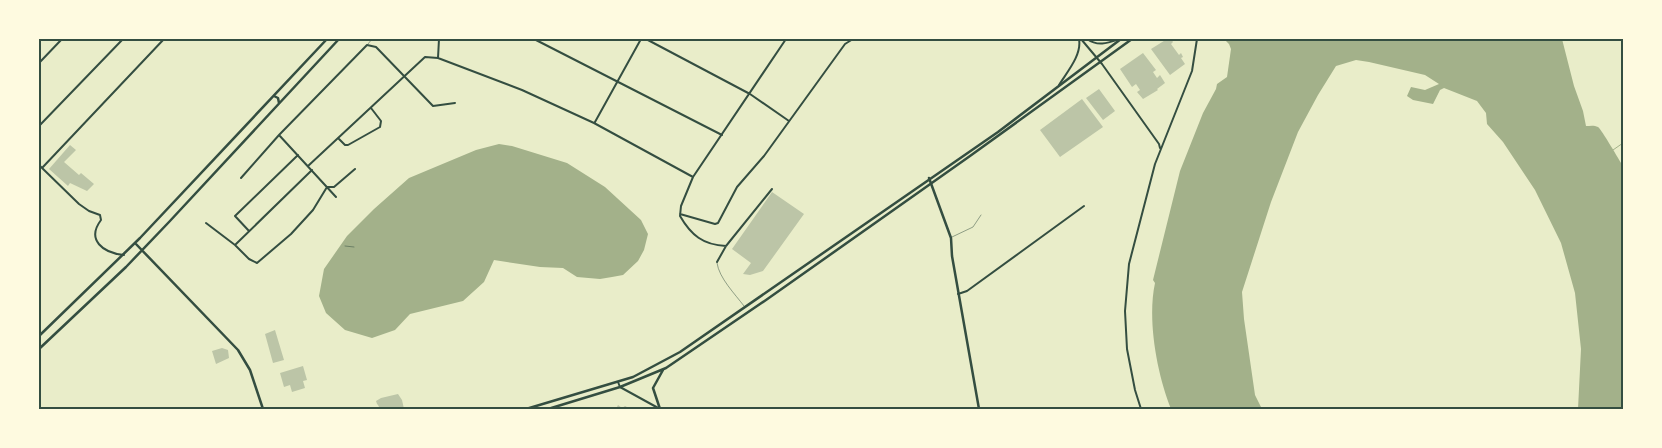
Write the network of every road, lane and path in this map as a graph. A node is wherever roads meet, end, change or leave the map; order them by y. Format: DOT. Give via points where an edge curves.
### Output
graph roads {
  1 [pos="62,39"];
  2 [pos="123,39"];
  3 [pos="164,39"];
  4 [pos="327,39"];
  5 [pos="339,39"];
  6 [pos="372,39"];
  7 [pos="439,39"];
  8 [pos="534,39"];
  9 [pos="641,39"];
  10 [pos="646,39"];
  11 [pos="786,39"];
  12 [pos="858,39"];
  13 [pos="1080,39"];
  14 [pos="1087,39"];
  15 [pos="1121,39"];
  16 [pos="1132,39"];
  17 [pos="1197,39"];
  18 [pos="367,45"];
  19 [pos="438,58"];
  20 [pos="1096,58"];
  21 [pos="1099,62"];
  22 [pos="39,63"];
  23 [pos="404,75"];
  24 [pos="618,80"];
  25 [pos="1059,85"];
  26 [pos="750,94"];
  27 [pos="274,96"];
  28 [pos="279,103"];
  29 [pos="455,103"];
  30 [pos="370,107"];
  31 [pos="789,121"];
  32 [pos="594,123"];
  33 [pos="39,126"];
  34 [pos="279,134"];
  35 [pos="722,134"];
  36 [pos="338,138"];
  37 [pos="1160,149"];
  38 [pos="298,155"];
  39 [pos="39,165"];
  40 [pos="308,166"];
  41 [pos="42,168"];
  42 [pos="355,169"];
  43 [pos="312,170"];
  44 [pos="693,177"];
  45 [pos="241,178"];
  46 [pos="929,178"];
  47 [pos="932,183"];
  48 [pos="327,187"];
  49 [pos="772,189"];
  50 [pos="336,197"];
  51 [pos="1084,206"];
  52 [pos="680,215"];
  53 [pos="981,215"];
  54 [pos="206,223"];
  55 [pos="249,231"];
  56 [pos="951,238"];
  57 [pos="135,243"];
  58 [pos="235,245"];
  59 [pos="345,246"];
  60 [pos="726,246"];
  61 [pos="354,247"];
  62 [pos="141,250"];
  63 [pos="124,255"];
  64 [pos="717,262"];
  65 [pos="958,294"];
  66 [pos="745,307"];
  67 [pos="39,336"];
  68 [pos="39,349"];
  69 [pos="663,369"];
  70 [pos="618,382"];
  71 [pos="620,387"];
  72 [pos="262,409"];
  73 [pos="526,409"];
  74 [pos="548,409"];
  75 [pos="660,409"];
  76 [pos="979,409"];
  77 [pos="1141,409"];
  1 -- 22 [label="street"];
  2 -- 33 [label="street"];
  3 -- 41 [label="street"];
  4 -- 27 [label="main road"];
  5 -- 28 [label="main road"];
  6 -- 18 [label="lane"];
  7 -- 19 [label="street"];
  8 -- 24 [label="street"];
  9 -- 24 [label="street"];
  10 -- 26 [label="street"];
  11 -- 26 [label="street"];
  12 -- 31 [label="street" via="845,44"];
  13 -- 20 [label="street"];
  13 -- 25 [label="street" via="1076,55"];
  14 -- 15 [label="street" via="1106,44"];
  15 -- 20 [label="main road"];
  16 -- 21 [label="main road"];
  17 -- 37 [label="street" via="1192,71"];
  18 -- 23 [label="street" via="376,47"];
  18 -- 34 [label="street"];
  19 -- 23 [label="street" via="425,57"];
  19 -- 32 [label="street" via="522,90"];
  20 -- 21 [label="street"];
  20 -- 25 [label="main road"];
  21 -- 37 [label="street"];
  21 -- 47 [label="main road"];
  23 -- 29 [label="street" via="433,106"];
  23 -- 30 [label="street"];
  24 -- 32 [label="street"];
  24 -- 35 [label="street"];
  25 -- 46 [label="main road" via="998,132"];
  26 -- 31 [label="street"];
  26 -- 35 [label="street"];
  27 -- 28 [label="main road"];
  27 -- 57 [label="main road"];
  28 -- 62 [label="main road"];
  30 -- 36 [label="street"];
  30 -- 36 [label="street" via="381,121 380,127 351,144 345,145"];
  31 -- 52 [label="street" via="737,187 718,223"];
  32 -- 44 [label="street"];
  34 -- 38 [label="street"];
  34 -- 45 [label="street"];
  35 -- 44 [label="street"];
  36 -- 40 [label="street"];
  37 -- 77 [label="street" via="1136,235 1127,283 1127,349"];
  38 -- 40 [label="street"];
  38 -- 55 [label="street" via="235,216"];
  39 -- 41 [label="street"];
  40 -- 43 [label="street"];
  41 -- 63 [label="street" via="79,204 100,215 95,235 99,245"];
  42 -- 48 [label="street" via="334,187"];
  43 -- 48 [label="street"];
  43 -- 55 [label="street"];
  44 -- 52 [label="street"];
  46 -- 47 [label="main road"];
  46 -- 66 [label="main road"];
  47 -- 56 [label="main road"];
  47 -- 69 [label="main road"];
  48 -- 50 [label="street"];
  48 -- 58 [label="street" via="313,210 257,263"];
  49 -- 60 [label="street"];
  51 -- 65 [label="street" via="967,291"];
  52 -- 60 [label="street" via="694,236 703,242"];
  53 -- 56 [label="lane" via="973,227"];
  54 -- 58 [label="street"];
  55 -- 58 [label="street"];
  56 -- 65 [label="main road"];
  57 -- 62 [label="main road"];
  57 -- 63 [label="main road"];
  59 -- 61 [label="path"];
  60 -- 64 [label="street"];
  62 -- 68 [label="main road"];
  62 -- 72 [label="main road" via="238,350 250,370"];
  63 -- 67 [label="main road"];
  64 -- 66 [label="lane" via="718,269"];
  65 -- 76 [label="main road"];
  66 -- 70 [label="main road" via="664,362"];
  69 -- 71 [label="main road"];
  69 -- 75 [label="main road" via="653,388"];
  70 -- 71 [label="street"];
  70 -- 73 [label="main road"];
  71 -- 74 [label="main road"];
  71 -- 75 [label="street"];
}
